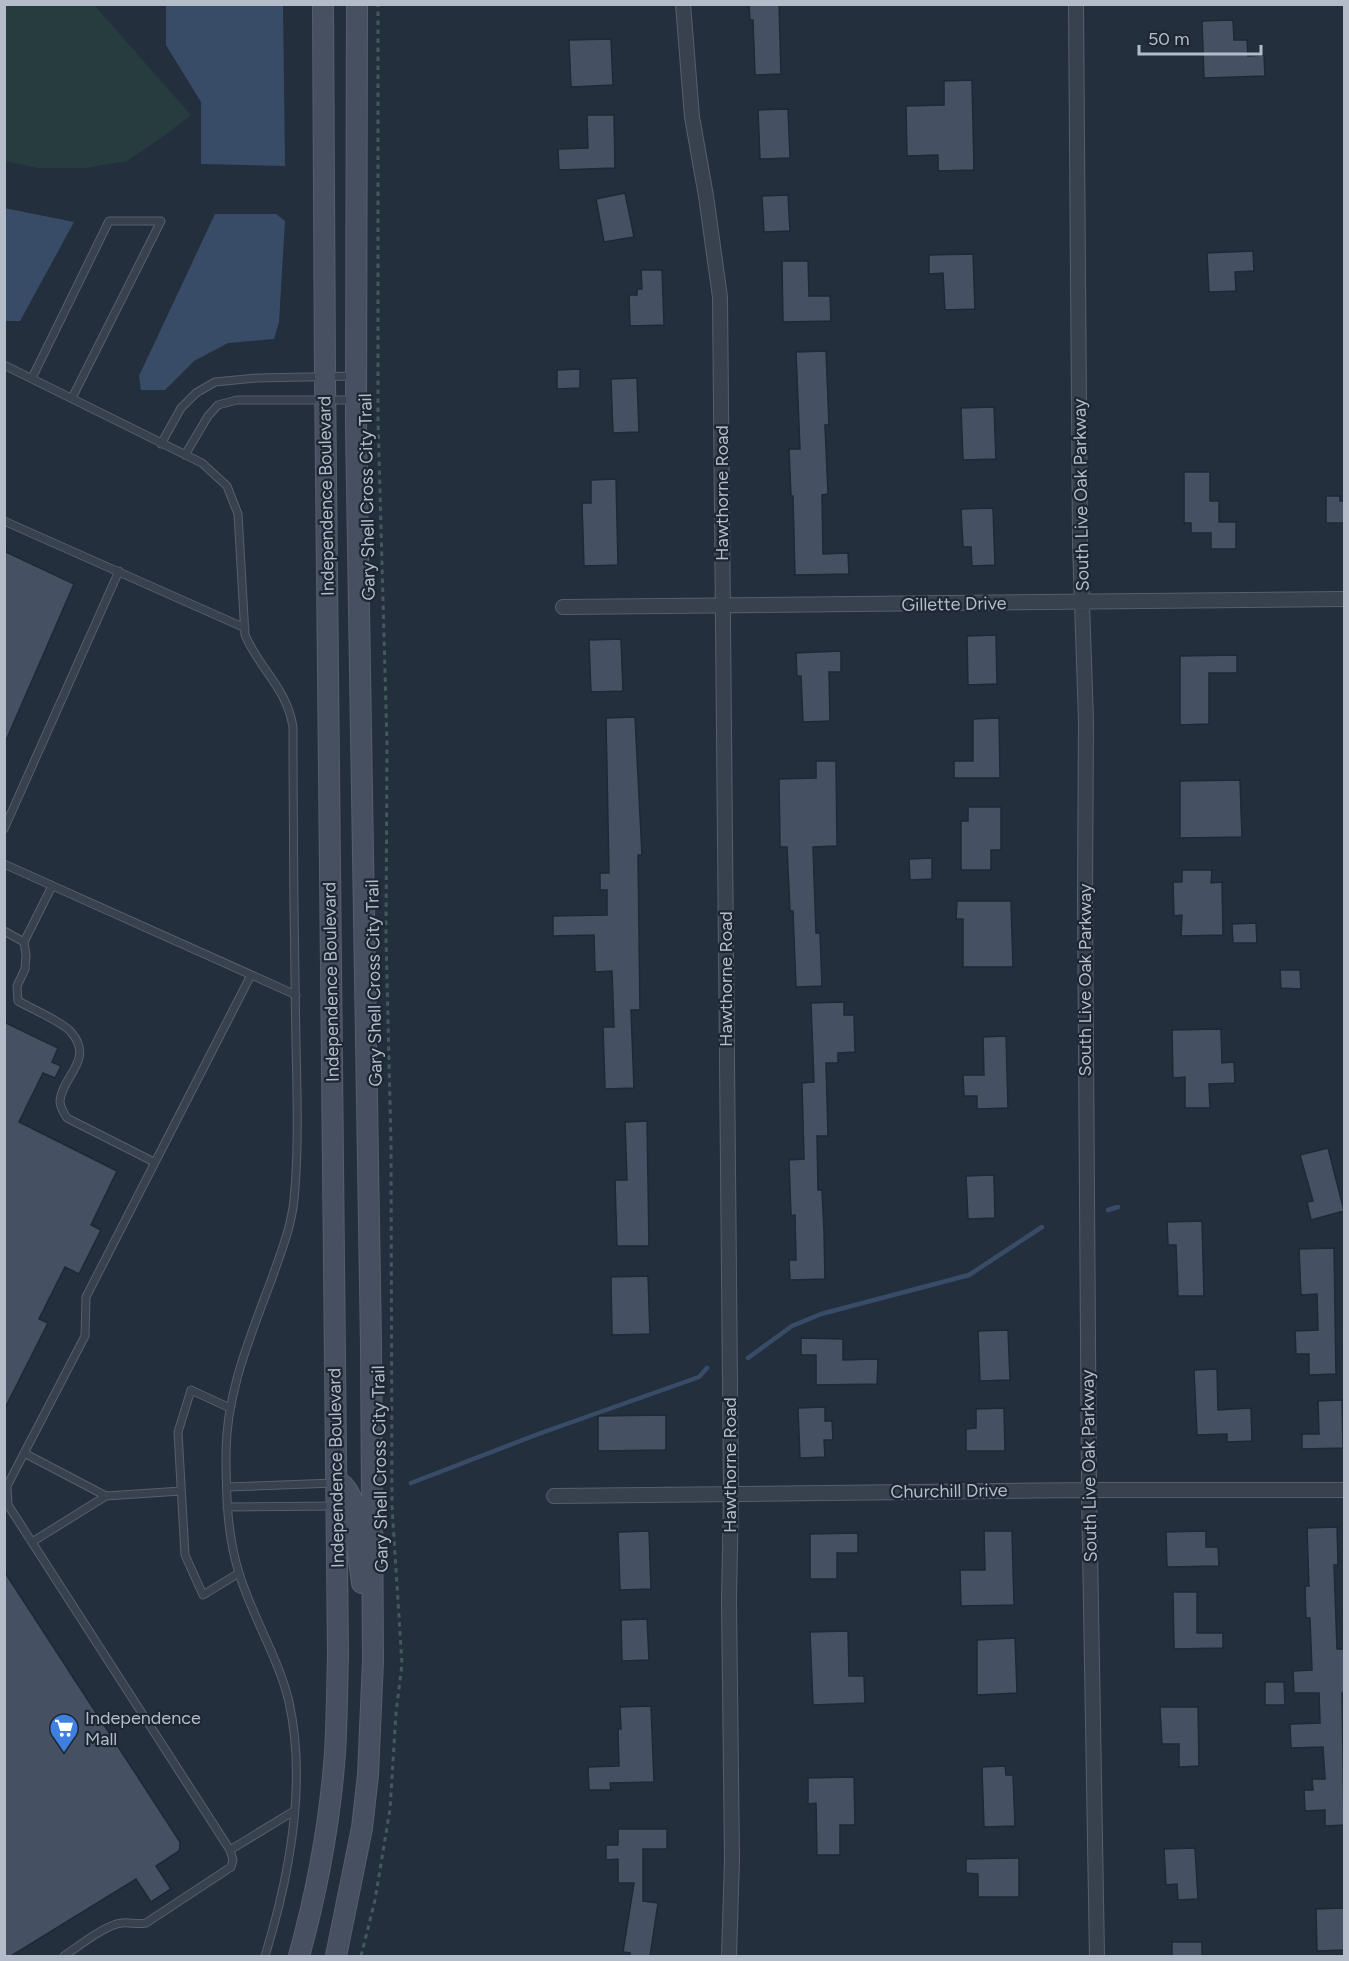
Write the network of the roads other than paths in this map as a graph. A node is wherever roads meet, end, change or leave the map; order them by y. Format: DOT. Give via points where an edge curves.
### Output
graph roads {
  1 [pos="323,4"];
  2 [pos="357,4"];
  3 [pos="683,4"];
  4 [pos="1076,4"];
  5 [pos="4,365"];
  6 [pos="356,376"];
  7 [pos="325,377"];
  8 [pos="32,378"];
  9 [pos="72,399"];
  10 [pos="356,400"];
  11 [pos="325,401"];
  12 [pos="161,444"];
  13 [pos="185,455"];
  14 [pos="4,521"];
  15 [pos="119,571"];
  16 [pos="1344,599"];
  17 [pos="1082,602"];
  18 [pos="723,605"];
  19 [pos="563,607"];
  20 [pos="245,627"];
  21 [pos="4,829"];
  22 [pos="4,864"];
  23 [pos="52,886"];
  24 [pos="4,931"];
  25 [pos="24,942"];
  26 [pos="250,975"];
  27 [pos="296,995"];
  28 [pos="154,1162"];
  29 [pos="230,1408"];
  30 [pos="24,1453"];
  31 [pos="336,1483"];
  32 [pos="227,1487"];
  33 [pos="1089,1490"];
  34 [pos="1344,1490"];
  35 [pos="181,1491"];
  36 [pos="731,1494"];
  37 [pos="106,1496"];
  38 [pos="554,1496"];
  39 [pos="337,1506"];
  40 [pos="227,1507"];
  41 [pos="32,1542"];
  42 [pos="239,1573"];
  43 [pos="373,1660"];
  44 [pos="294,1811"];
  45 [pos="230,1850"];
  46 [pos="64,1956"];
  47 [pos="265,1956"];
  48 [pos="298,1956"];
  49 [pos="336,1956"];
  50 [pos="729,1956"];
  51 [pos="1097,1956"];
  1 -- 7 [label="main road, Independence Boulevard"];
  2 -- 6 [label="main road, Independence Boulevard"];
  3 -- 18 [label="street, Hawthorne Road" via="692,117 720,297"];
  4 -- 17 [label="street, South Live Oak Parkway"];
  5 -- 8 [label="lane"];
  6 -- 7 [label="lane"];
  6 -- 10 [label="main road, Independence Boulevard"];
  7 -- 11 [label="main road, Independence Boulevard"];
  7 -- 12 [label="lane" via="215,382 196,393 182,408"];
  8 -- 9 [label="lane"];
  8 -- 9 [label="lane" via="109,221 161,221"];
  9 -- 12 [label="lane"];
  10 -- 11 [label="lane"];
  10 -- 43 [label="main road, Independence Boulevard"];
  11 -- 13 [label="lane" via="237,400 218,405"];
  11 -- 31 [label="main road, Independence Boulevard"];
  12 -- 13 [label="lane"];
  13 -- 20 [label="lane" via="227,486 238,514"];
  14 -- 15 [label="lane"];
  15 -- 20 [label="lane"];
  15 -- 21 [label="lane"];
  16 -- 17 [label="street, Gillette Drive"];
  17 -- 18 [label="street, Gillette Drive"];
  17 -- 33 [label="street, South Live Oak Parkway" via="1086,721"];
  18 -- 19 [label="street, Gillette Drive"];
  18 -- 36 [label="street, Hawthorne Road"];
  20 -- 27 [label="lane" via="252,651 284,697 293,728"];
  22 -- 23 [label="lane"];
  23 -- 25 [label="lane"];
  23 -- 26 [label="lane"];
  24 -- 25 [label="lane"];
  25 -- 28 [label="lane" via="25,969 17,986 18,1001 70,1030 77,1041 80,1055 60,1099 61,1108 67,1118"];
  26 -- 27 [label="lane"];
  26 -- 28 [label="lane"];
  27 -- 29 [label="lane" via="294,1202 288,1235 243,1358"];
  28 -- 30 [label="lane" via="86,1297 85,1336"];
  29 -- 32 [label="lane"];
  29 -- 35 [label="lane" via="191,1390 178,1432"];
  30 -- 37 [label="lane"];
  30 -- 41 [label="lane" via="8,1486 8,1505"];
  31 -- 32 [label="lane"];
  31 -- 39 [label="main road, Independence Boulevard"];
  31 -- 43 [label="main road" via="347,1490 354,1504"];
  32 -- 40 [label="lane"];
  33 -- 34 [label="street, Churchill Drive"];
  33 -- 36 [label="street, Churchill Drive"];
  33 -- 51 [label="street, South Live Oak Parkway"];
  35 -- 37 [label="lane"];
  35 -- 42 [label="lane" via="184,1555 203,1595"];
  36 -- 38 [label="street, Churchill Drive"];
  36 -- 50 [label="street, Hawthorne Road"];
  37 -- 41 [label="lane"];
  39 -- 40 [label="lane"];
  39 -- 48 [label="main road, Independence Boulevard" via="335,1753 321,1858"];
  40 -- 42 [label="lane"];
  41 -- 45 [label="lane"];
  42 -- 44 [label="lane" via="288,1700 295,1748"];
  43 -- 49 [label="main road, Independence Boulevard" via="362,1828"];
  44 -- 45 [label="lane"];
  44 -- 47 [label="lane" via="283,1888"];
  45 -- 46 [label="lane" via="231,1867 146,1923 110,1927"];
}
